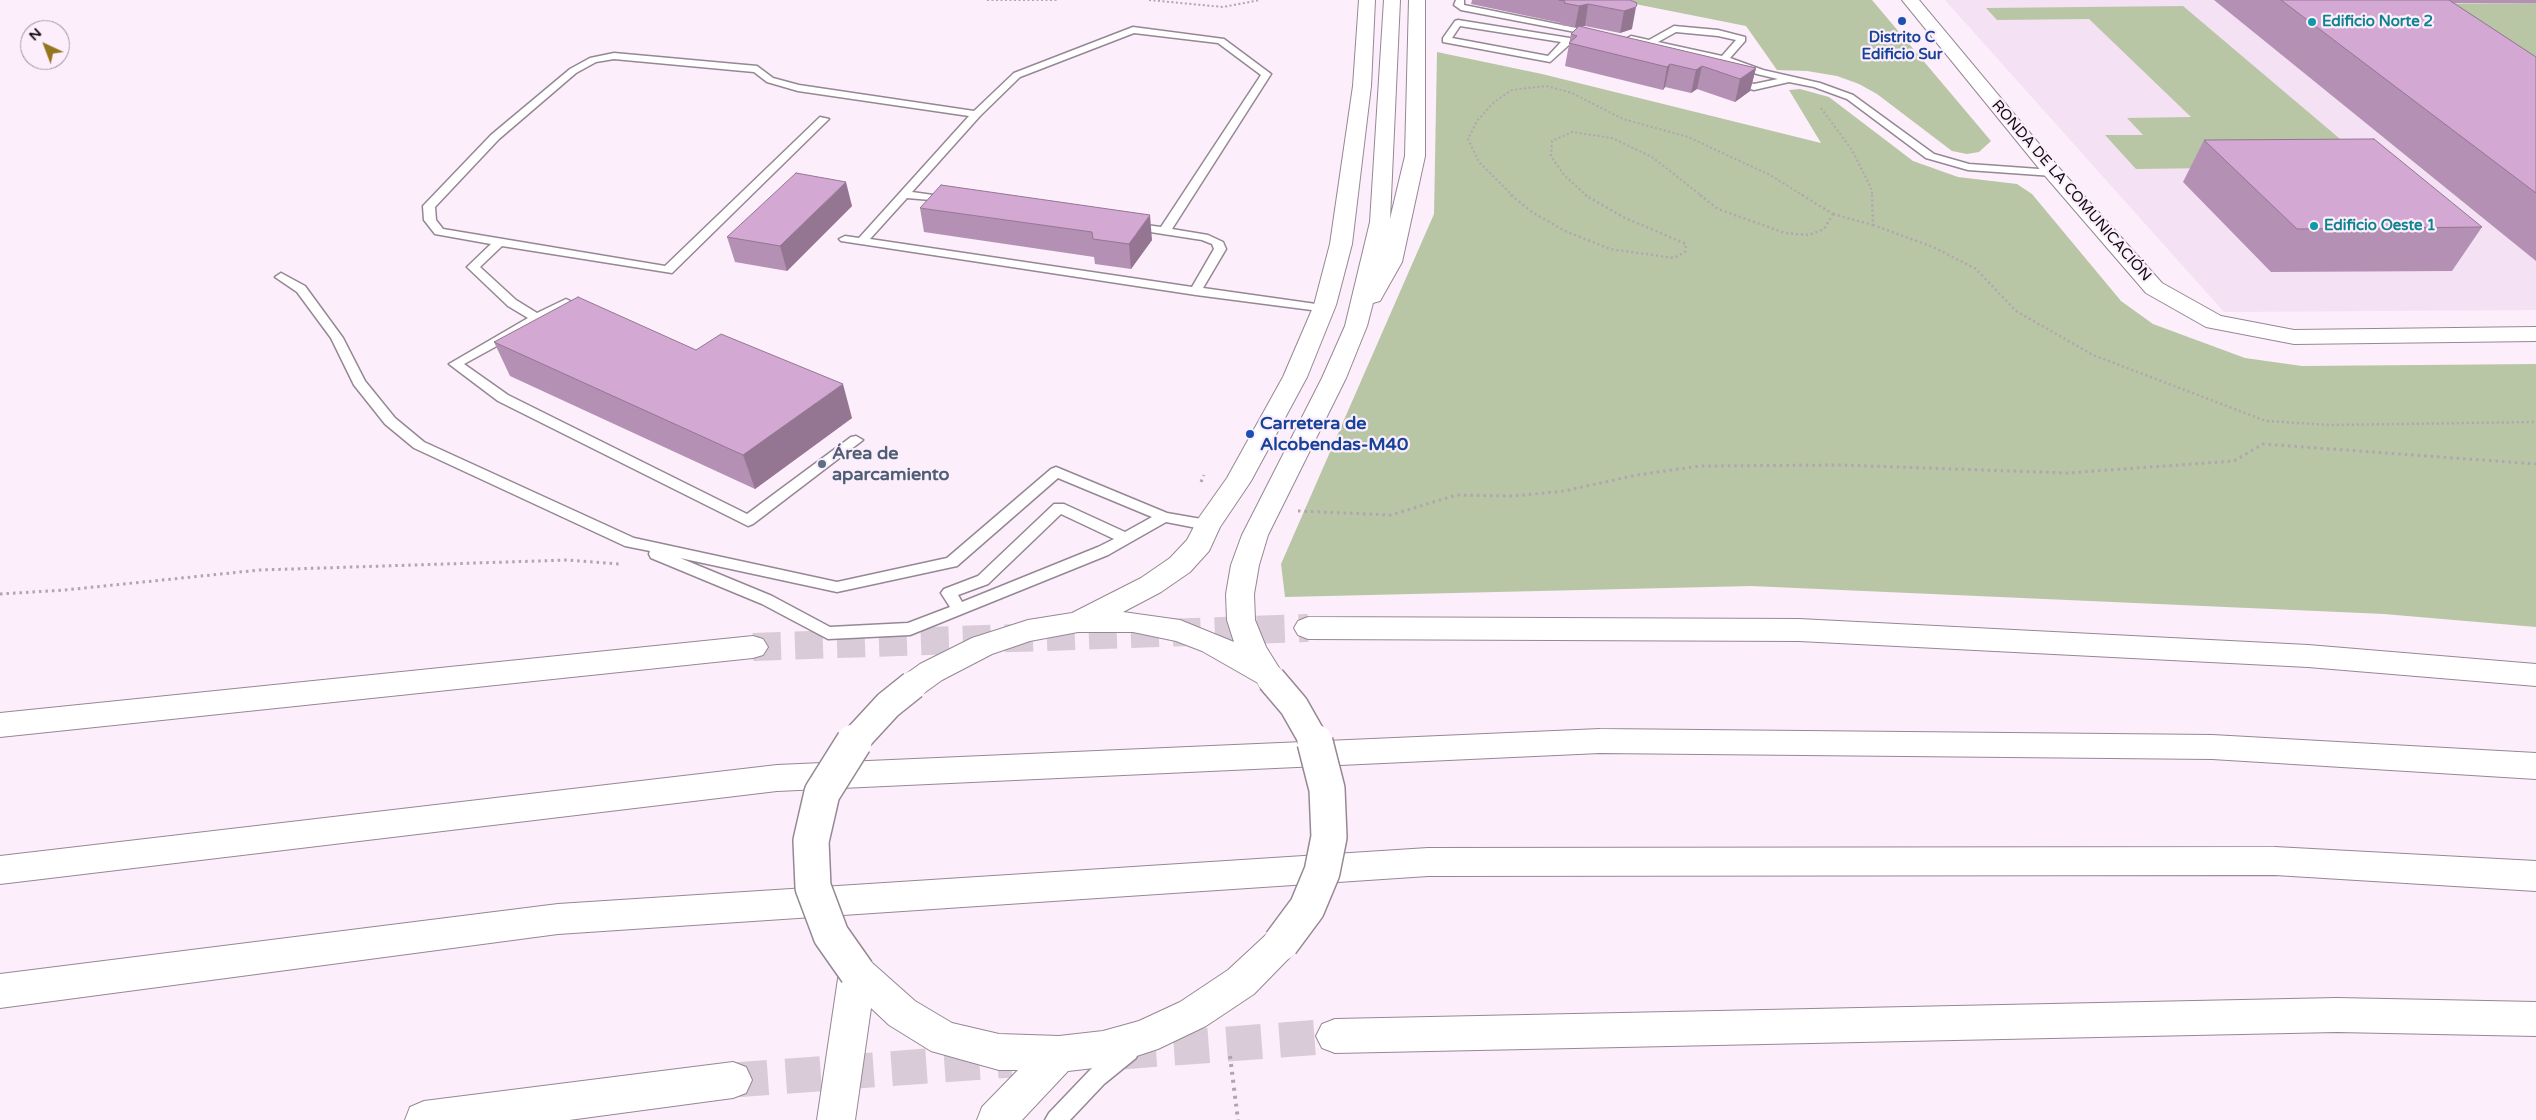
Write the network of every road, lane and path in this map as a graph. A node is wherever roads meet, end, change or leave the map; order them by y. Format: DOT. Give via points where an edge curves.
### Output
graph roads {
  1 [pos="988,0"];
  2 [pos="1037,0"];
  3 [pos="1058,0"];
  4 [pos="1149,0"];
  5 [pos="1260,0"];
  6 [pos="1352,0"];
  7 [pos="1367,0"];
  8 [pos="1392,0"];
  9 [pos="1460,0"];
  10 [pos="1910,0"];
  11 [pos="1418,2"];
  12 [pos="1606,35"];
  13 [pos="1623,38"];
  14 [pos="1568,41"];
  15 [pos="1650,43"];
  16 [pos="1602,48"];
  17 [pos="1724,59"];
  18 [pos="1789,79"];
  19 [pos="1725,80"];
  20 [pos="1801,81"];
  21 [pos="1362,86"];
  22 [pos="976,114"];
  23 [pos="824,118"];
  24 [pos="2053,173"];
  25 [pos="904,194"];
  26 [pos="962,202"];
  27 [pos="1833,214"];
  28 [pos="1117,224"];
  29 [pos="1873,225"];
  30 [pos="1166,230"];
  31 [pos="845,239"];
  32 [pos="500,242"];
  33 [pos="862,242"];
  34 [pos="281,277"];
  35 [pos="1196,291"];
  36 [pos="1323,309"];
  37 [pos="537,318"];
  38 [pos="600,318"];
  39 [pos="1356,326"];
  40 [pos="2536,334"];
  41 [pos="2536,422"];
  42 [pos="856,440"];
  43 [pos="2536,464"];
  44 [pos="1298,511"];
  45 [pos="1164,517"];
  46 [pos="1207,525"];
  47 [pos="1125,538"];
  48 [pos="630,542"];
  49 [pos="623,564"];
  50 [pos="0,594"];
  51 [pos="959,609"];
  52 [pos="1078,622"];
  53 [pos="1308,628"];
  54 [pos="753,647"];
  55 [pos="2536,675"];
  56 [pos="1271,679"];
  57 [pos="0,725"];
  58 [pos="2536,766"];
  59 [pos="0,870"];
  60 [pos="2536,876"];
  61 [pos="856,972"];
  62 [pos="0,991"];
  63 [pos="2337,1015"];
  64 [pos="2536,1019"];
  65 [pos="1335,1036"];
  66 [pos="1145,1037"];
  67 [pos="2536,1037"];
  68 [pos="1059,1054"];
  69 [pos="1230,1056"];
  70 [pos="733,1080"];
  71 [pos="424,1120"];
  72 [pos="836,1120"];
  73 [pos="996,1120"];
  74 [pos="1056,1120"];
  75 [pos="1238,1120"];
  1 -- 2 [label="path"];
  2 -- 3 [label="path"];
  4 -- 5 [label="path" via="1223,7"];
  6 -- 21 [label="main road"];
  7 -- 21 [label="main road"];
  8 -- 39 [label="main road" via="1380,222"];
  9 -- 12 [label="lane" via="1458,5 1462,7"];
  10 -- 24 [label="main road, RONDA DE LA COMUNICACIÓN"];
  11 -- 39 [label="main road" via="1415,156 1391,262"];
  13 -- 15 [label="lane"];
  14 -- 14 [label="lane" via="1458,24 1446,40 1550,59"];
  14 -- 16 [label="lane"];
  15 -- 17 [label="lane"];
  15 -- 17 [label="lane" via="1674,29 1718,32 1742,38"];
  17 -- 18 [label="lane"];
  18 -- 19 [label="lane" via="1754,87"];
  18 -- 20 [label="lane"];
  20 -- 24 [label="lane" via="1850,97 1930,156 1968,167"];
  20 -- 29 [label="path" via="1852,150 1872,190"];
  21 -- 36 [label="main road" via="1342,244"];
  22 -- 25 [label="lane"];
  22 -- 30 [label="lane" via="1017,75 1133,30 1221,41 1266,74"];
  22 -- 32 [label="lane" via="798,88 770,80 757,69 614,56 593,60 573,71 495,137 429,206 430,220 439,232"];
  23 -- 32 [label="lane" via="668,270"];
  24 -- 40 [label="main road, RONDA DE LA COMUNICACIÓN" via="2154,288 2214,322 2294,337"];
  25 -- 26 [label="lane"];
  25 -- 33 [label="lane"];
  27 -- 27 [label="path" via="1824,229 1809,235 1785,233 1718,209 1652,157 1612,138 1572,132 1552,141 1552,156 1564,175 1584,194 1623,217 1686,244 1685,252 1674,258 1610,249 1565,231 1532,212 1479,162 1468,140 1494,102 1512,90 1546,86 1572,93 1623,119 1688,137 1770,175"];
  27 -- 29 [label="path"];
  28 -- 30 [label="lane"];
  29 -- 41 [label="path" via="1932,246 1976,269 2016,311 2093,355 2150,380 2266,421 2330,425"];
  30 -- 35 [label="lane" via="1217,242 1220,250"];
  31 -- 33 [label="lane"];
  32 -- 37 [label="lane" via="473,266 512,303"];
  33 -- 35 [label="lane"];
  34 -- 48 [label="lane" via="301,290 337,338 359,382 390,421 418,445"];
  35 -- 36 [label="lane"];
  36 -- 46 [label="main road" via="1295,377 1238,481"];
  37 -- 38 [label="lane" via="566,302"];
  37 -- 42 [label="lane" via="455,364 503,398 748,521"];
  39 -- 56 [label="main road" via="1334,378 1255,536 1246,565 1240,594 1242,620 1252,650"];
  43 -- 44 [label="path" via="2263,444 2234,461 2068,473 1841,465 1700,466 1555,492 1514,496 1456,495 1391,515"];
  45 -- 46 [label="lane"];
  45 -- 47 [label="lane"];
  45 -- 48 [label="lane" via="1056,472 952,562 837,587"];
  46 -- 52 [label="main road" via="1199,544 1180,564 1151,585"];
  47 -- 51 [label="lane" via="1103,551"];
  47 -- 51 [label="lane" via="1059,507 983,580 949,593"];
  48 -- 51 [label="lane" via="767,600 828,633 910,629"];
  49 -- 50 [label="path" via="568,560 260,570"];
  52 -- 56 [label="main road" via="1133,622 1180,632 1212,643 1245,660"];
  52 -- 61 [label="main road, bridge" via="1028,631 982,646 931,672 888,705 849,747 822,793 811,841 813,887 831,934"];
  53 -- 55 [label="main road" via="1799,630 2308,656"];
  54 -- 57 [label="main road"];
  56 -- 66 [label="main road, bridge" via="1294,706 1315,742 1328,789 1329,837 1322,872 1307,908 1281,943 1241,982 1193,1014"];
  58 -- 59 [label="main road" via="2212,747 1600,741 776,778"];
  60 -- 62 [label="main road" via="2275,862 1428,862 558,919"];
  61 -- 68 [label="main road" via="902,1013 944,1039 999,1052"];
  61 -- 72 [label="main road"];
  63 -- 64 [label="main road"];
  63 -- 65 [label="main road"];
  63 -- 67 [label="main road"];
  66 -- 68 [label="main road" via="1103,1049"];
  66 -- 74 [label="lane" via="1097,1077"];
  68 -- 73 [label="main road"];
  69 -- 75 [label="path"];
  70 -- 71 [label="main road"];
}
